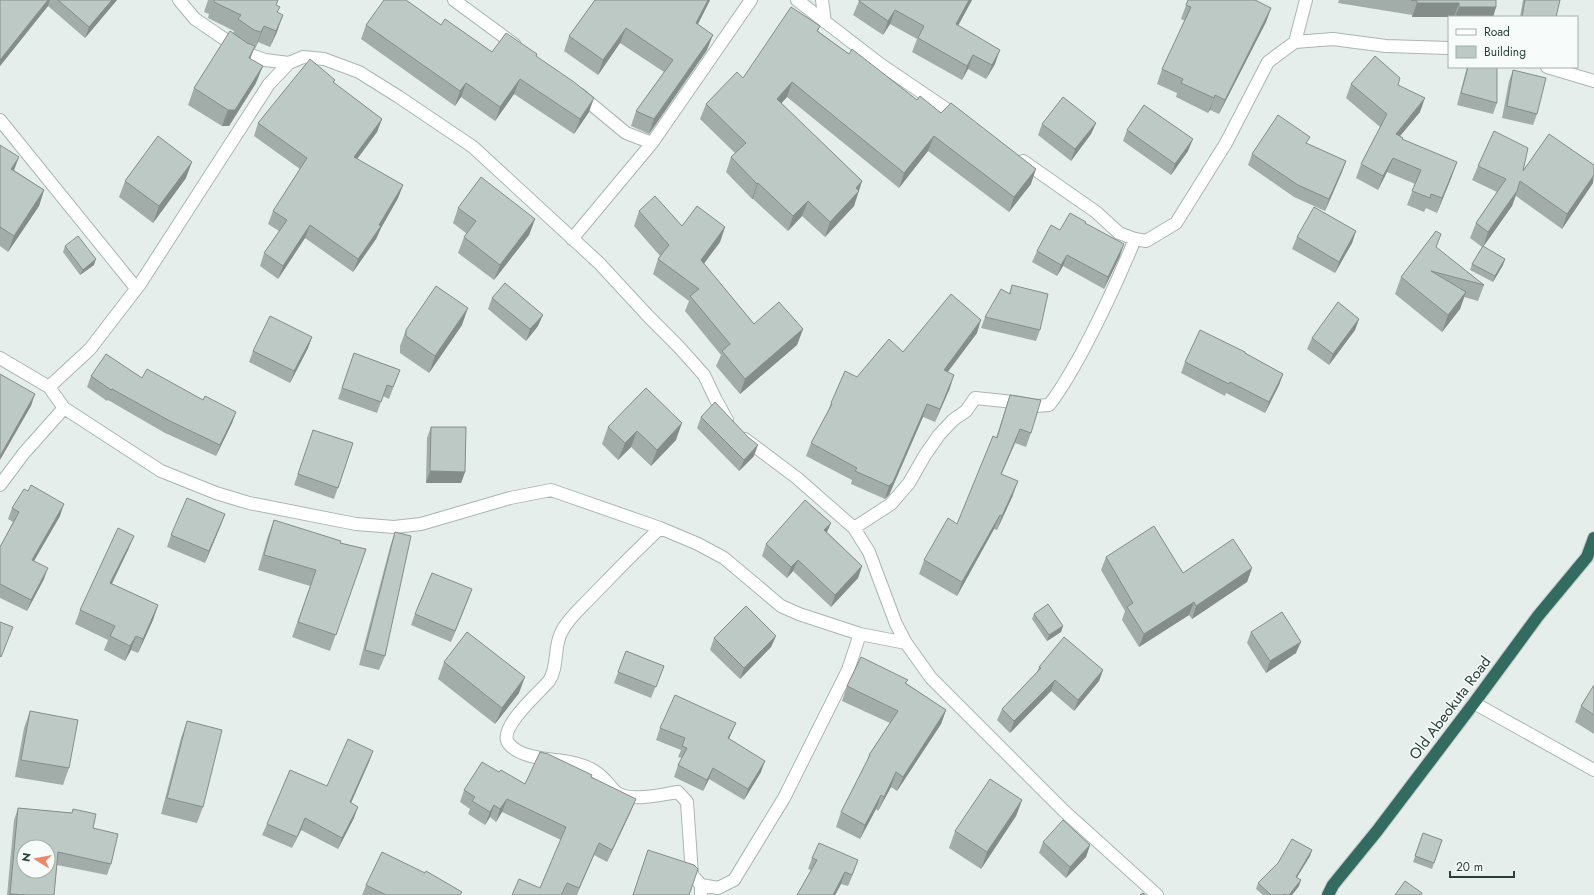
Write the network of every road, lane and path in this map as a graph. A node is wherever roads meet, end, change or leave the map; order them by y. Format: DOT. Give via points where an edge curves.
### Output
graph roads {
  1 [pos="179,0"];
  2 [pos="454,0"];
  3 [pos="750,0"];
  4 [pos="797,0"];
  5 [pos="822,0"];
  6 [pos="1306,0"];
  7 [pos="825,22"];
  8 [pos="1295,42"];
  9 [pos="1448,48"];
  10 [pos="522,51"];
  11 [pos="289,63"];
  12 [pos="1551,68"];
  13 [pos="1594,81"];
  14 [pos="567,85"];
  15 [pos="0,120"];
  16 [pos="966,122"];
  17 [pos="652,143"];
  18 [pos="1011,153"];
  19 [pos="572,239"];
  20 [pos="1135,240"];
  21 [pos="136,288"];
  22 [pos="0,358"];
  23 [pos="49,387"];
  24 [pos="64,408"];
  25 [pos="0,485"];
  26 [pos="660,528"];
  27 [pos="854,528"];
  28 [pos="1594,538"];
  29 [pos="860,634"];
  30 [pos="906,643"];
  31 [pos="1474,703"];
  32 [pos="1594,770"];
  33 [pos="701,890"];
  34 [pos="1158,895"];
  35 [pos="1328,895"];
  1 -- 11 [label="street" via="195,19 245,52 265,60"];
  2 -- 10 [label="street"];
  3 -- 17 [label="street"];
  4 -- 7 [label="street"];
  5 -- 7 [label="street"];
  6 -- 8 [label="street"];
  7 -- 16 [label="street" via="880,64"];
  8 -- 9 [label="street" via="1333,39 1386,46"];
  8 -- 20 [label="street" via="1268,62 1226,143 1176,223 1146,241"];
  11 -- 19 [label="street" via="303,57 324,59 366,76 473,147"];
  11 -- 21 [label="street" via="269,84"];
  12 -- 13 [label="street"];
  14 -- 17 [label="street" via="626,133"];
  15 -- 21 [label="street"];
  17 -- 19 [label="street"];
  18 -- 20 [label="street" via="1096,212 1118,233"];
  19 -- 27 [label="street" via="599,263 704,375 729,422 749,443 797,478"];
  20 -- 27 [label="street" via="1115,289 1059,393 1049,405 1036,406 975,398 939,435 909,483 891,504"];
  21 -- 23 [label="street" via="90,349"];
  22 -- 23 [label="street"];
  23 -- 24 [label="street"];
  24 -- 25 [label="street"];
  24 -- 26 [label="street" via="161,471 249,503 356,524 394,527 421,524 510,498 551,490"];
  26 -- 29 [label="street" via="724,558 781,606"];
  26 -- 33 [label="street" via="570,618 559,638 555,667 550,679 520,712 508,730 506,738 509,744 530,756 590,767 616,792 630,797 678,792 687,802 692,875"];
  27 -- 30 [label="street" via="868,552"];
  28 -- 31 [label="highway, Old Abeokuta Road" via="1587,556 1538,616"];
  29 -- 30 [label="street"];
  29 -- 33 [label="street" via="848,670 784,798 734,880 718,888"];
  30 -- 34 [label="street" via="931,678 1064,811"];
  31 -- 32 [label="street"];
  31 -- 35 [label="highway, Old Abeokuta Road" via="1333,885"];
}
